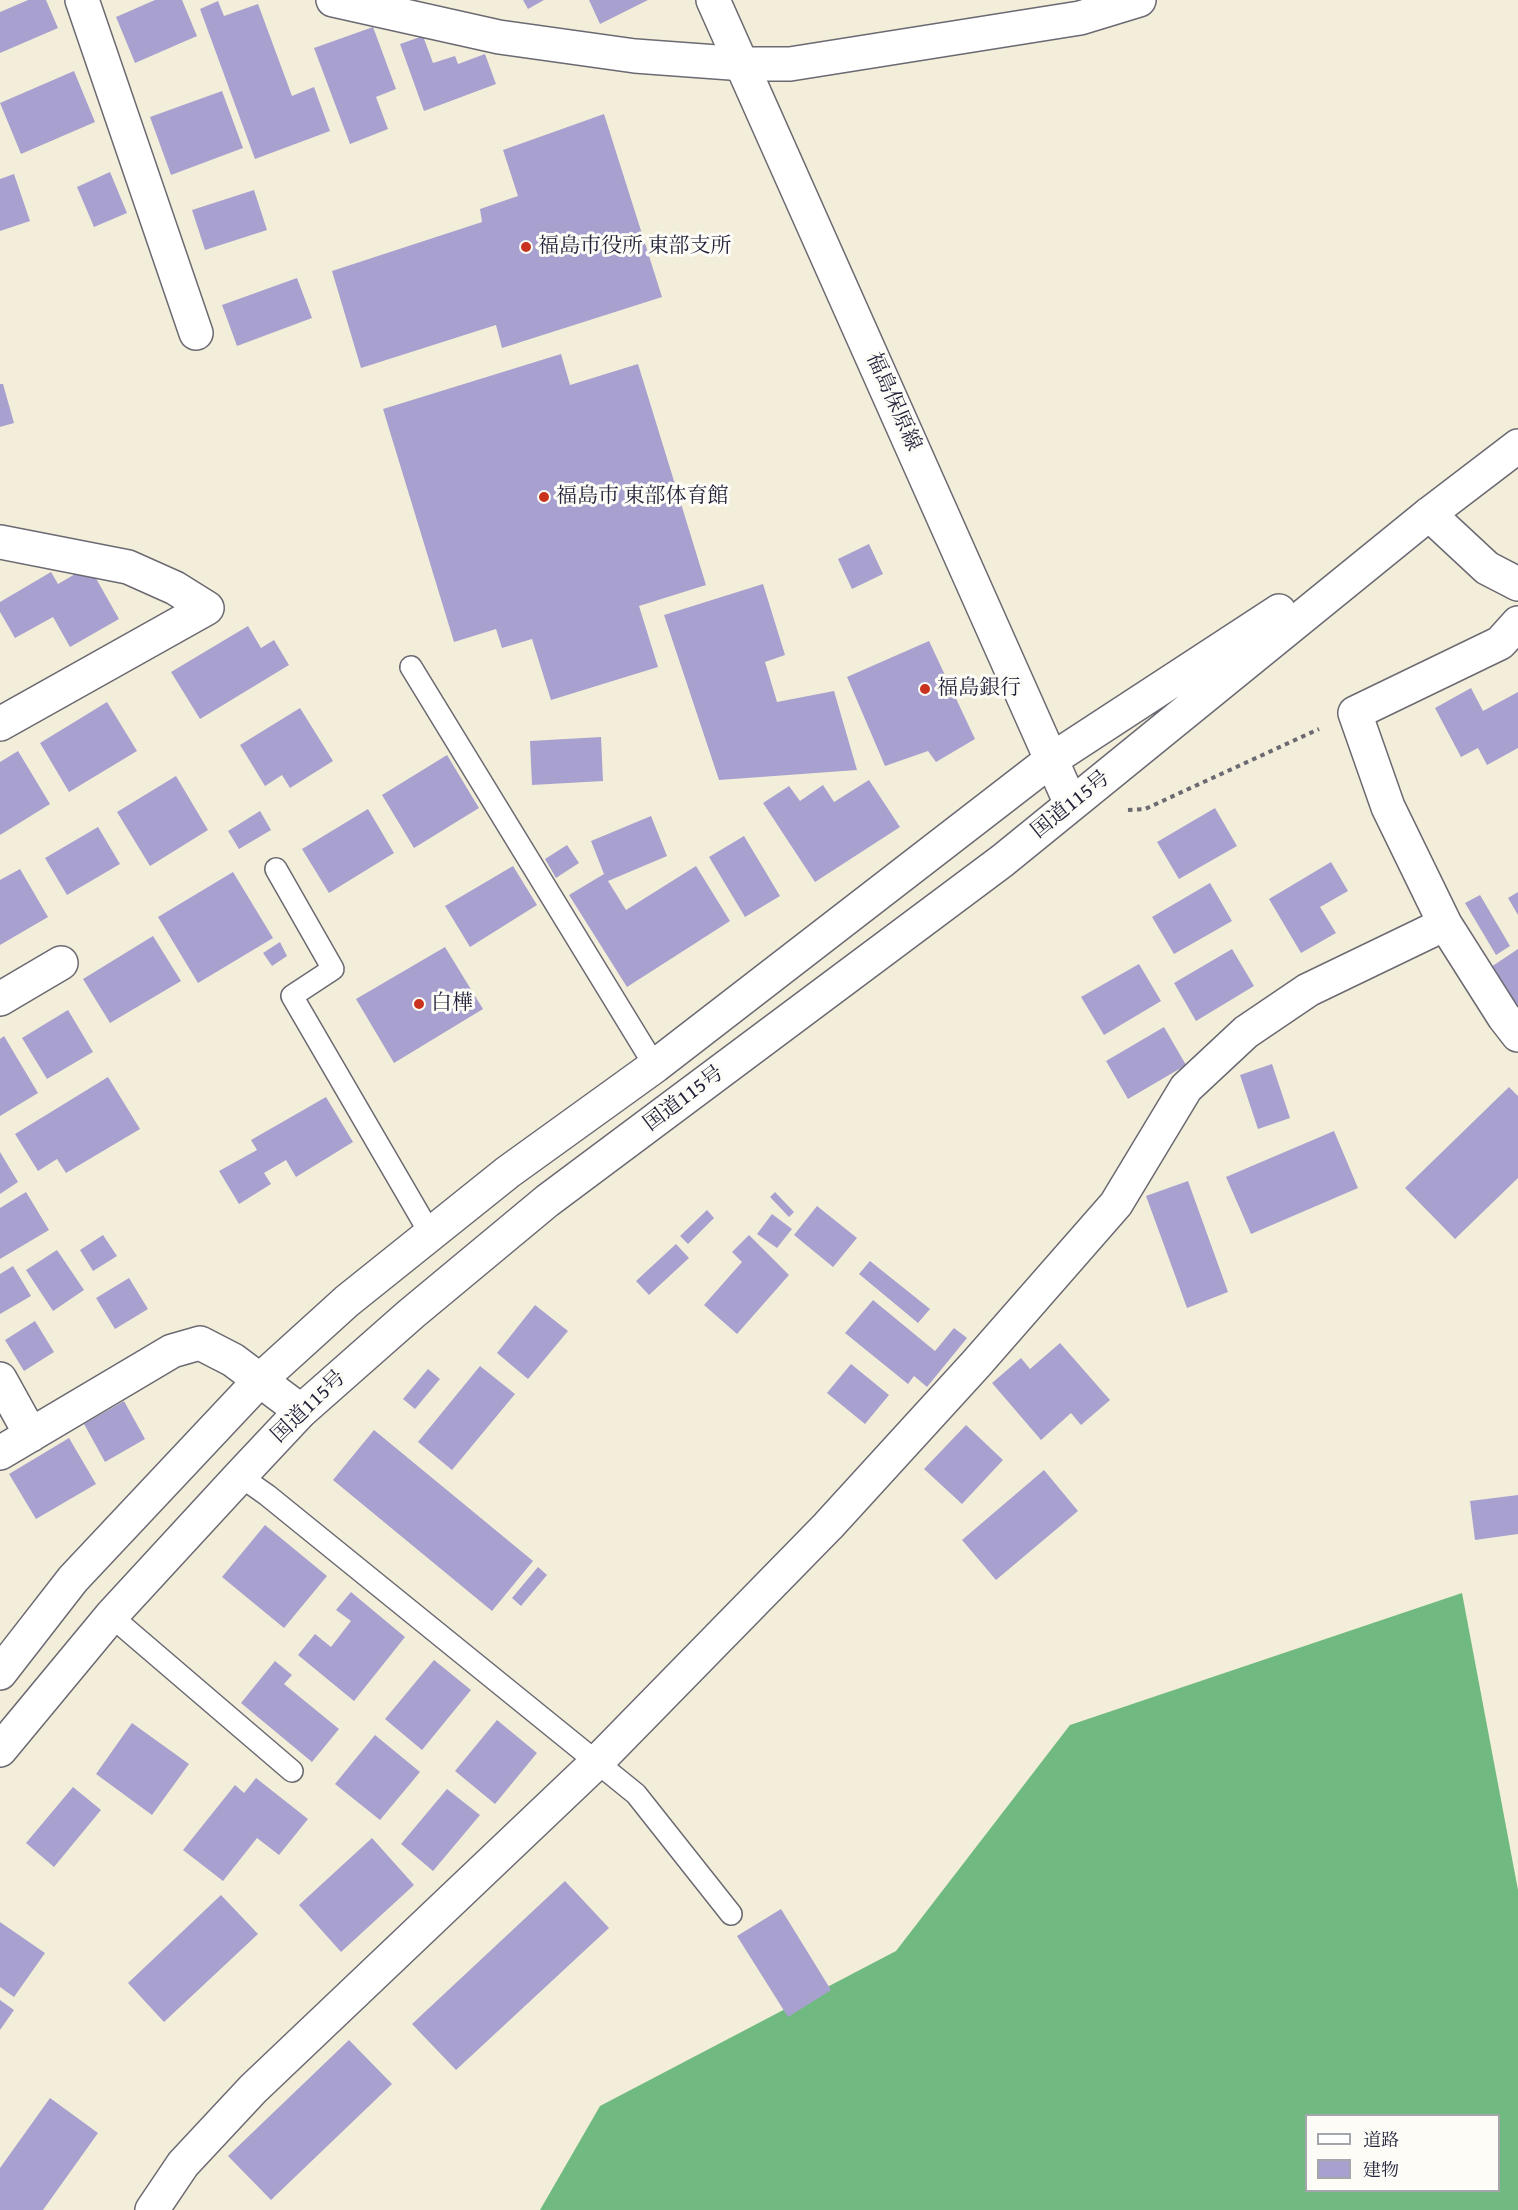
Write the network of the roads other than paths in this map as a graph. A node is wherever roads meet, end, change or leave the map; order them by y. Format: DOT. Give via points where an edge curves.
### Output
graph roads {
  1 [pos="82,0"];
  2 [pos="333,0"];
  3 [pos="713,0"];
  4 [pos="1139,0"];
  5 [pos="744,64"];
  6 [pos="196,333"];
  7 [pos="1518,446"];
  8 [pos="1429,514"];
  9 [pos="0,542"];
  10 [pos="1518,584"];
  11 [pos="1518,623"];
  12 [pos="411,667"];
  13 [pos="0,724"];
  14 [pos="1052,760"];
  15 [pos="1071,804"];
  16 [pos="276,869"];
  17 [pos="1445,924"];
  18 [pos="61,963"];
  19 [pos="0,999"];
  20 [pos="1518,1035"];
  21 [pos="655,1066"];
  22 [pos="431,1235"];
  23 [pos="0,1378"];
  24 [pos="261,1379"];
  25 [pos="301,1412"];
  26 [pos="31,1435"];
  27 [pos="0,1453"];
  28 [pos="240,1476"];
  29 [pos="111,1616"];
  30 [pos="0,1673"];
  31 [pos="0,1750"];
  32 [pos="597,1762"];
  33 [pos="292,1771"];
  34 [pos="731,1914"];
  35 [pos="152,2210"];
  1 -- 6 [label="main road"];
  2 -- 5 [label="main road" via="499,37 635,56"];
  3 -- 5 [label="main road, 福島保原線"];
  4 -- 5 [label="main road" via="1080,18 790,64"];
  5 -- 14 [label="main road, 福島保原線"];
  7 -- 8 [label="main road, 国道115号"];
  8 -- 10 [label="main road" via="1487,568"];
  8 -- 14 [label="main road, 国道115号"];
  8 -- 15 [label="main road, 国道115号"];
  9 -- 13 [label="main road" via="128,567 175,588 207,608"];
  11 -- 17 [label="main road" via="1500,643 1355,713 1388,807"];
  12 -- 21 [label="lane"];
  14 -- 15 [label="main road, 福島保原線"];
  14 -- 21 [label="main road, 国道115号"];
  15 -- 25 [label="main road, 国道115号" via="1002,861 547,1200"];
  16 -- 22 [label="lane" via="333,969 292,996"];
  17 -- 20 [label="main road"];
  17 -- 32 [label="main road" via="1308,990 1246,1032 1186,1088 1116,1204 828,1526"];
  18 -- 19 [label="main road"];
  21 -- 22 [label="main road, 国道115号" via="508,1172"];
  22 -- 24 [label="main road, 国道115号" via="347,1301"];
  23 -- 26 [label="main road"];
  24 -- 25 [label="main road"];
  24 -- 26 [label="main road" via="200,1343 172,1351"];
  24 -- 30 [label="main road, 国道115号" via="73,1579"];
  25 -- 28 [label="main road, 国道115号"];
  26 -- 27 [label="main road"];
  28 -- 29 [label="main road, 国道115号"];
  28 -- 32 [label="lane"];
  29 -- 31 [label="main road, 国道115号"];
  29 -- 33 [label="lane"];
  32 -- 34 [label="lane" via="636,1794"];
  32 -- 35 [label="main road" via="253,2089 183,2164"];
}
